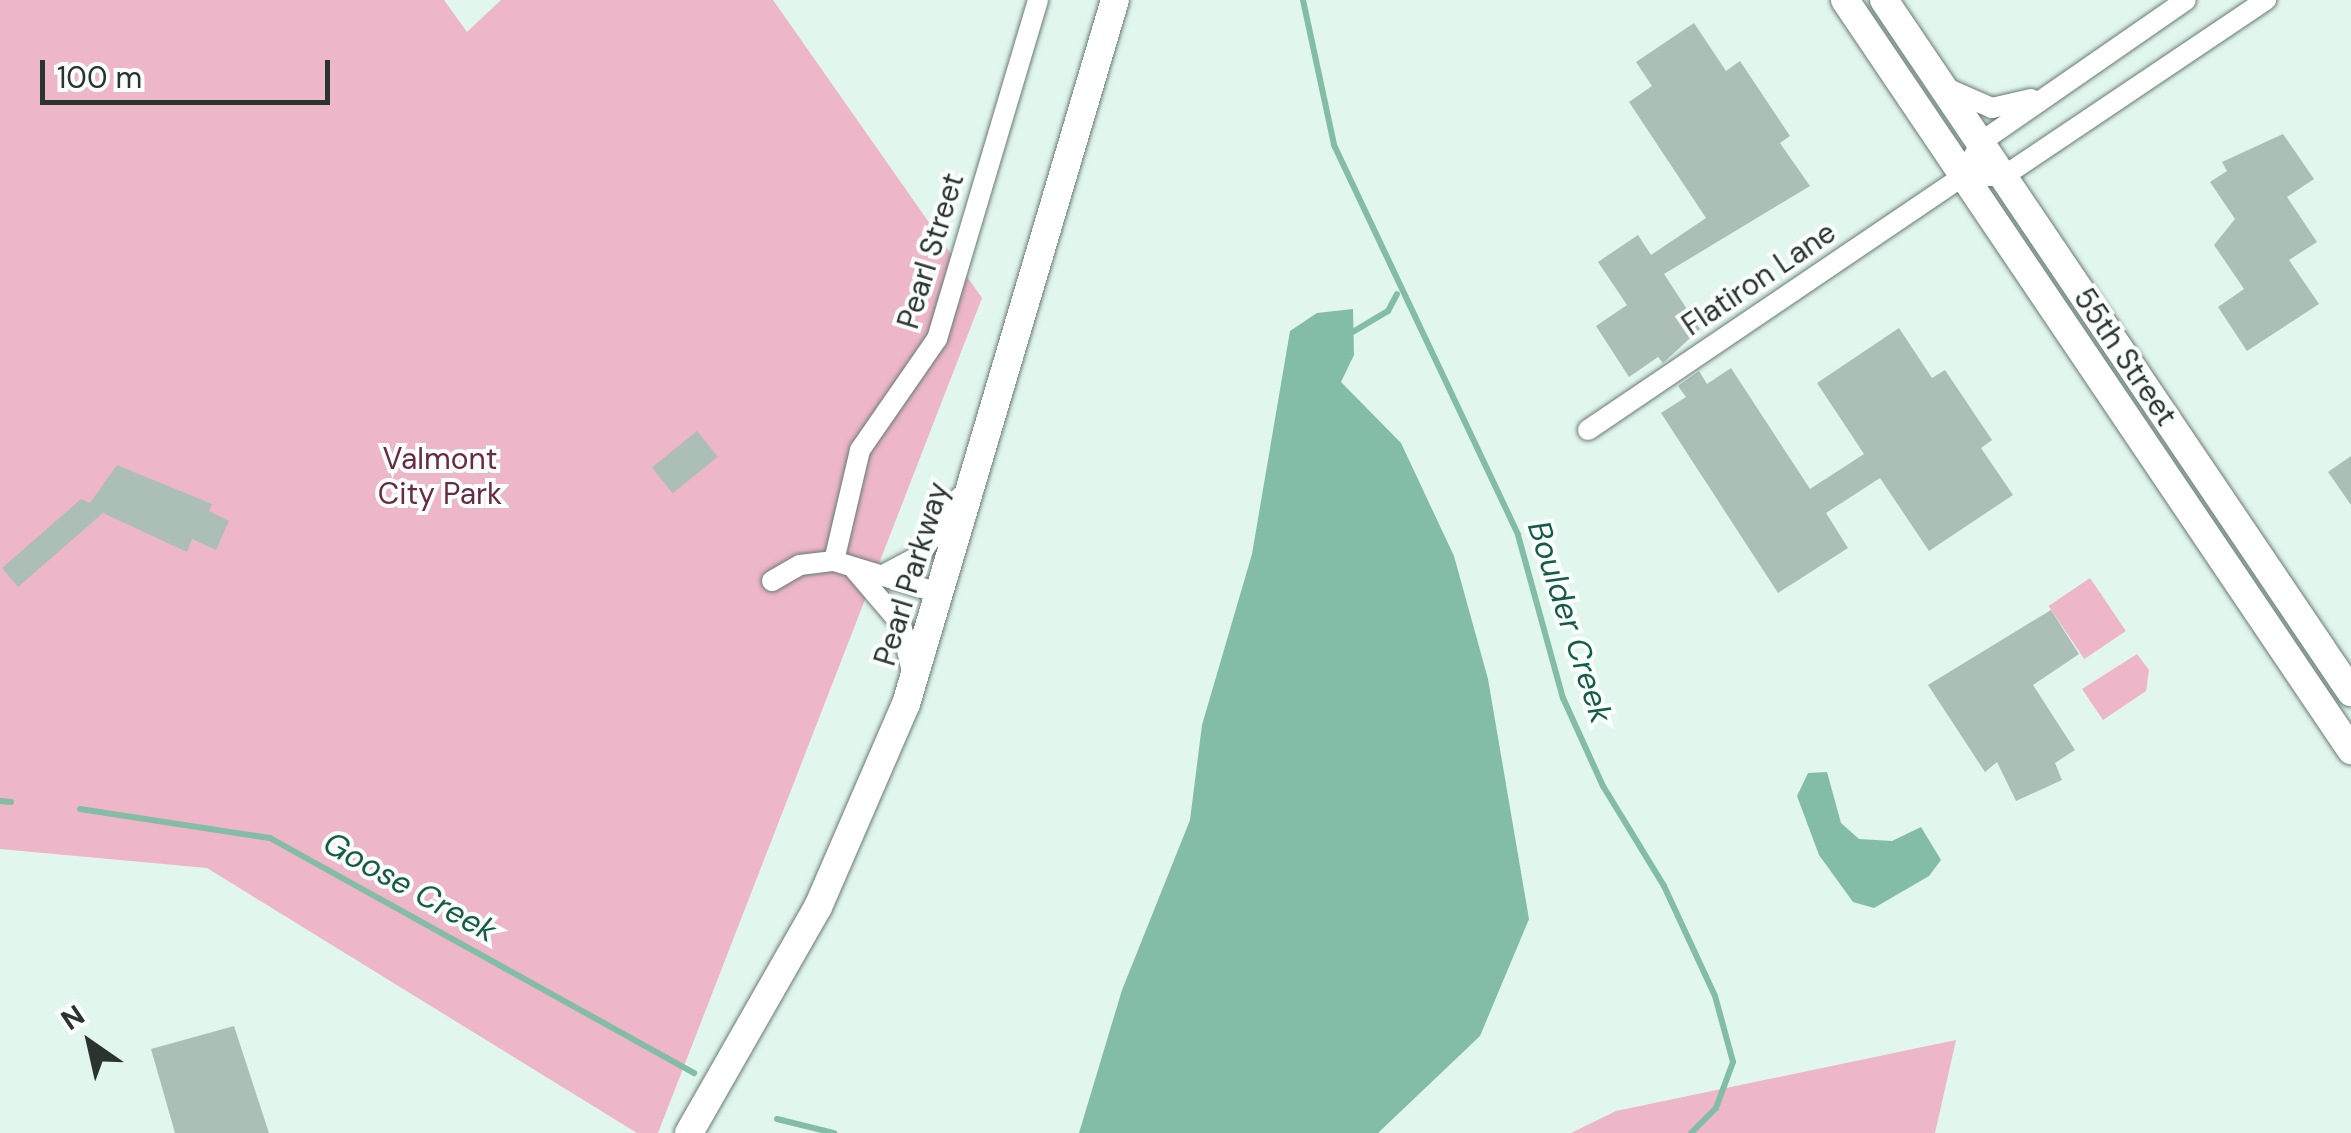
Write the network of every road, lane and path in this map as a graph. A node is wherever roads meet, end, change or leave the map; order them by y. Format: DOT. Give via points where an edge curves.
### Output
graph roads {
  1 [pos="1038,0"];
  2 [pos="1114,0"];
  3 [pos="1845,0"];
  4 [pos="1884,0"];
  5 [pos="2186,0"];
  6 [pos="2266,0"];
  7 [pos="2064,82"];
  8 [pos="1941,83"];
  9 [pos="1981,142"];
  10 [pos="1963,176"];
  11 [pos="2004,176"];
  12 [pos="1588,430"];
  13 [pos="981,461"];
  14 [pos="842,564"];
  15 [pos="883,575"];
  16 [pos="772,582"];
  17 [pos="942,594"];
  18 [pos="912,684"];
  19 [pos="2351,692"];
  20 [pos="2351,750"];
  21 [pos="689,1133"];
  1 -- 14 [label="street, Pearl Street" via="937,338 860,450"];
  2 -- 13 [label="main road, Pearl Parkway"];
  3 -- 10 [label="main road, 55th Street"];
  4 -- 8 [label="main road, 55th Street"];
  5 -- 7 [label="street"];
  6 -- 11 [label="street"];
  7 -- 8 [label="street" via="1994,108"];
  7 -- 9 [label="street"];
  8 -- 9 [label="main road, 55th Street"];
  9 -- 10 [label="street"];
  9 -- 11 [label="main road, 55th Street"];
  10 -- 11 [label="street"];
  10 -- 12 [label="street, Flatiron Lane"];
  10 -- 20 [label="main road, 55th Street"];
  11 -- 19 [label="main road, 55th Street"];
  13 -- 15 [label="street" via="932,542"];
  13 -- 17 [label="main road, Pearl Parkway"];
  14 -- 15 [label="street"];
  14 -- 16 [label="street" via="800,565"];
  14 -- 18 [label="street" via="902,624"];
  15 -- 17 [label="street"];
  17 -- 18 [label="main road, Pearl Parkway"];
  18 -- 21 [label="main road, Pearl Parkway" via="851,841"];
}
